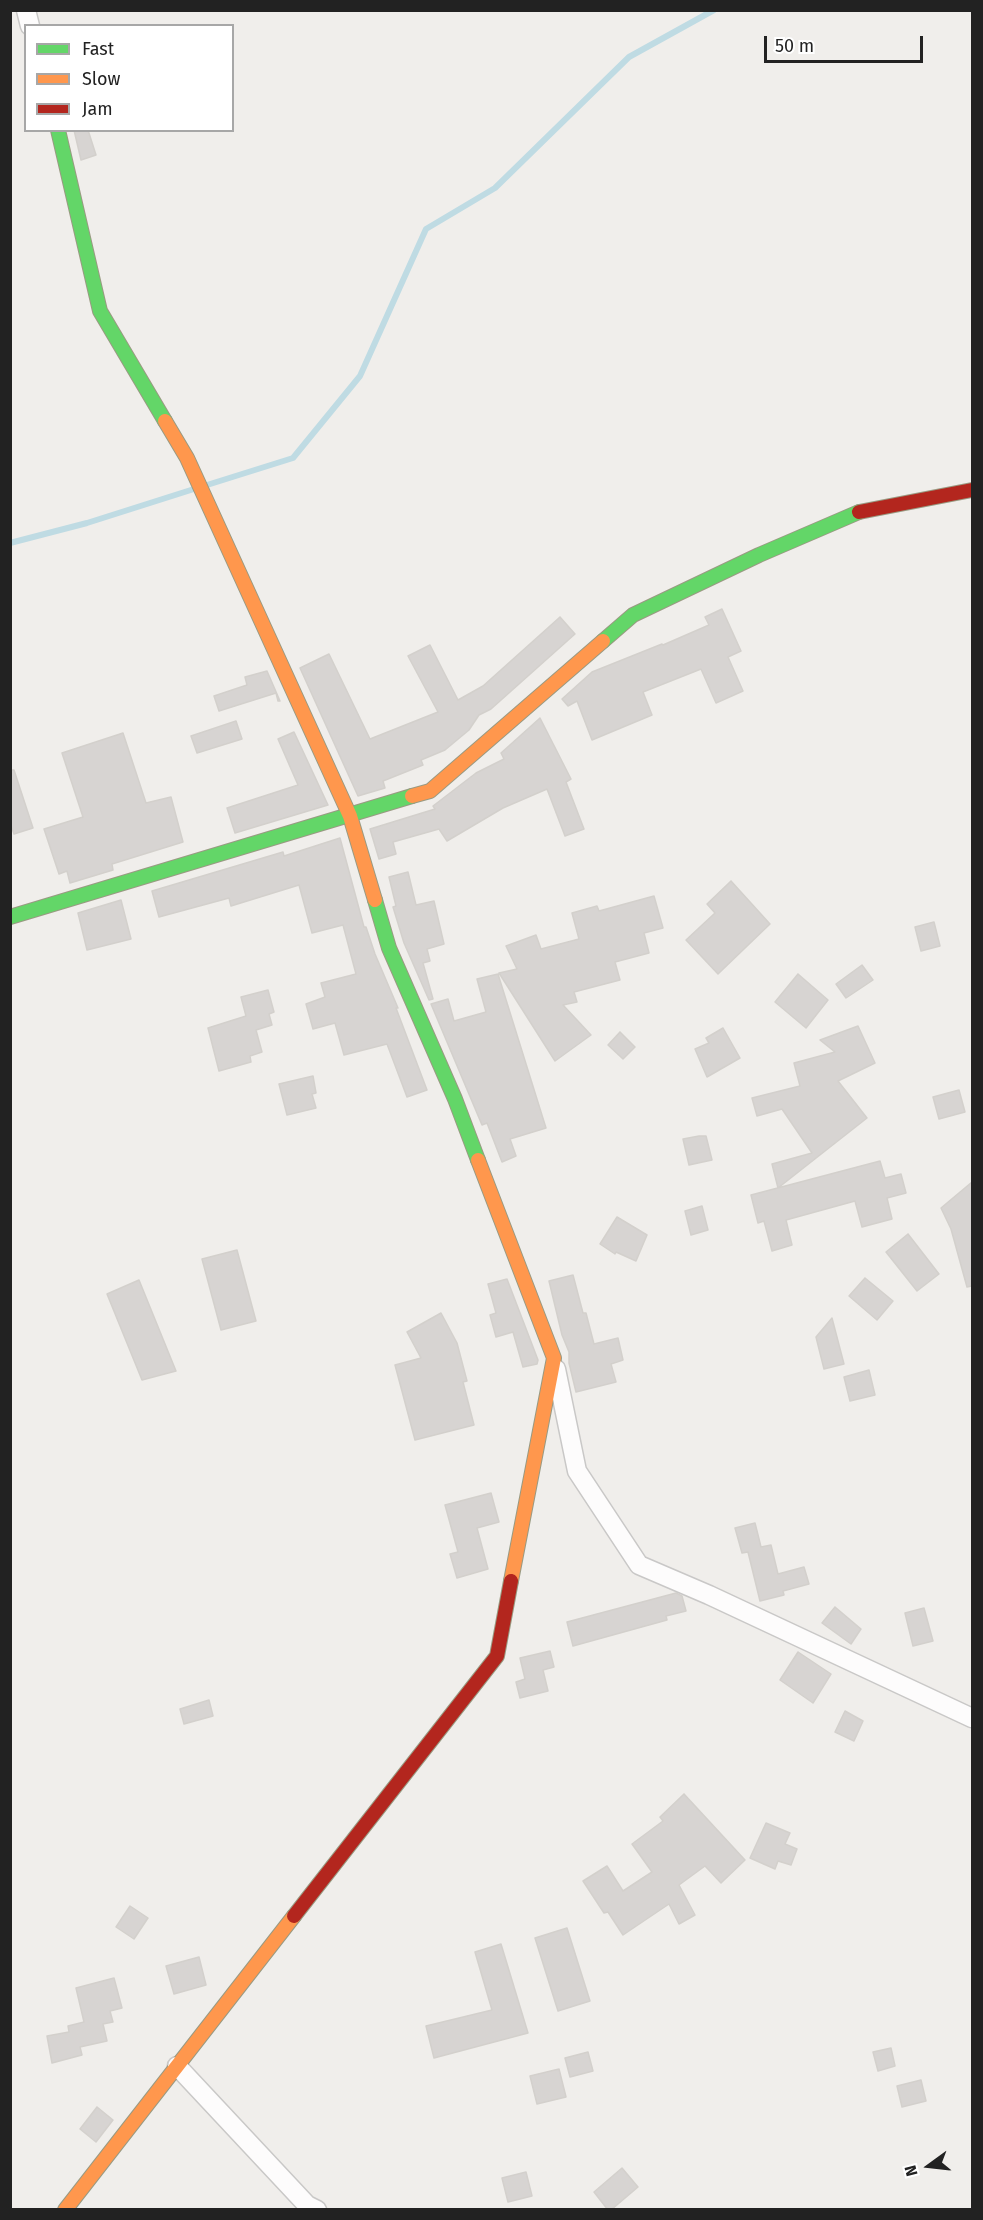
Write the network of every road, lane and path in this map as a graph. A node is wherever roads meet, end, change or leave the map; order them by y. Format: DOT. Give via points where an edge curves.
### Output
graph roads {
  1 [pos="58,132"];
  2 [pos="972,490"];
  3 [pos="350,816"];
  4 [pos="10,917"];
  5 [pos="554,1358"];
  6 [pos="972,1718"];
  7 [pos="177,2066"];
  8 [pos="65,2210"];
  9 [pos="317,2210"];
  1 -- 3 [label="street" via="100,311 187,458"];
  2 -- 3 [label="street" via="858,512 633,615 430,791"];
  3 -- 4 [label="street"];
  3 -- 5 [label="street" via="389,948 455,1099"];
  5 -- 6 [label="street" via="577,1471 639,1565"];
  5 -- 7 [label="street" via="497,1656"];
  7 -- 8 [label="street"];
  7 -- 9 [label="street" via="307,2205"];
}
